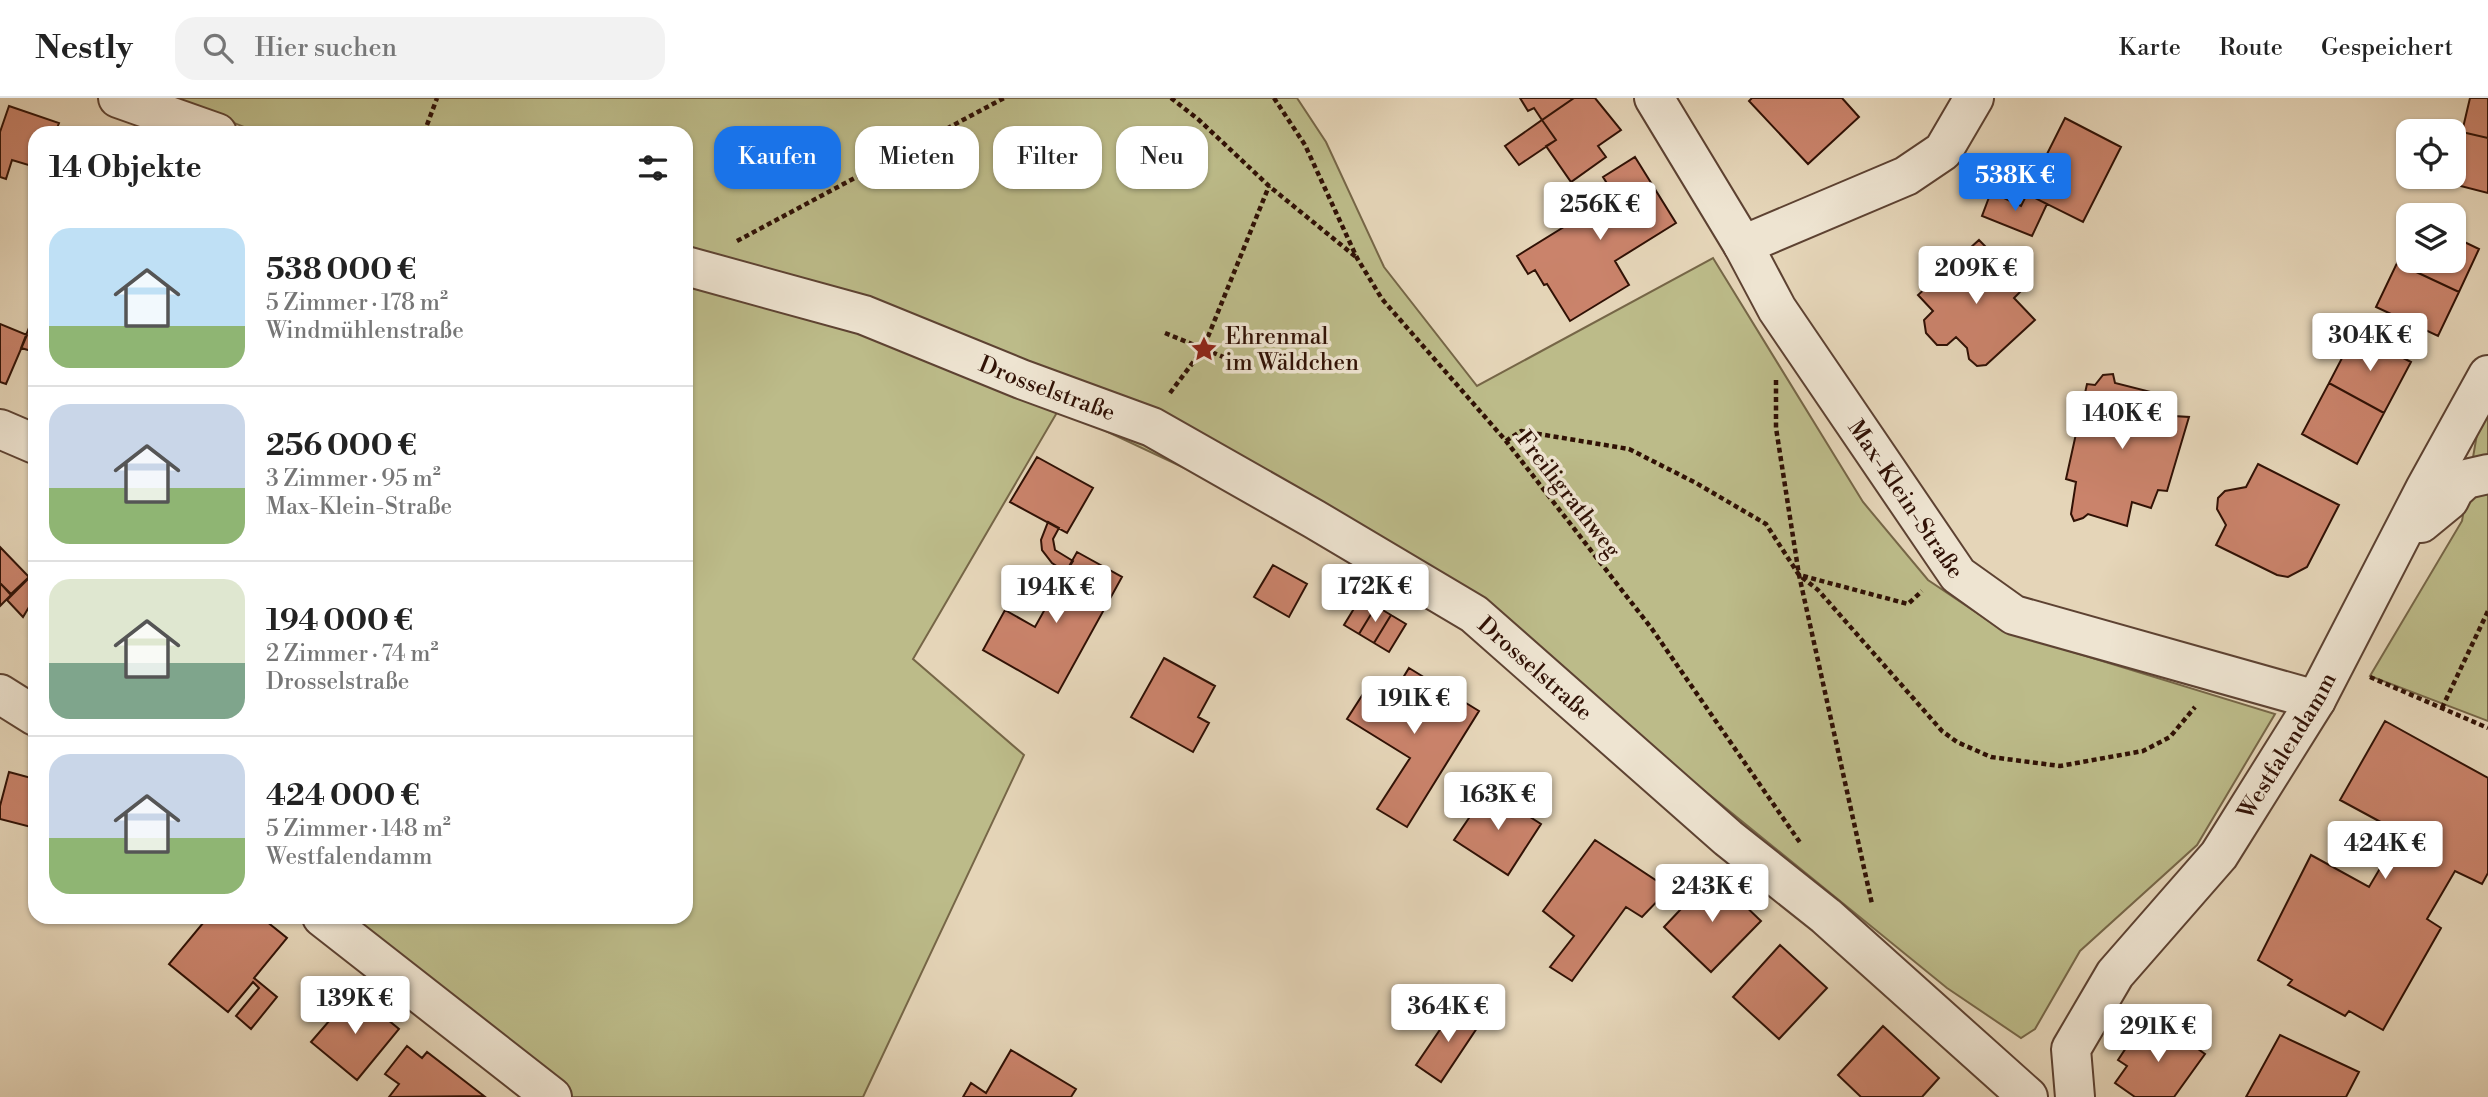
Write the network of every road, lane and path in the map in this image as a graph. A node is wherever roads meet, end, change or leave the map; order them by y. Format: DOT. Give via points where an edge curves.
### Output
graph roads {
  1 [pos="118,98"];
  2 [pos="437,98"];
  3 [pos="1004,98"];
  4 [pos="1171,98"];
  5 [pos="1275,98"];
  6 [pos="1654,98"];
  7 [pos="1974,98"];
  8 [pos="197,126"];
  9 [pos="427,126"];
  10 [pos="1269,186"];
  11 [pos="1743,245"];
  12 [pos="1357,258"];
  13 [pos="693,263"];
  14 [pos="693,267"];
  15 [pos="1165,333"];
  16 [pos="1203,349"];
  17 [pos="1226,358"];
  18 [pos="1776,375"];
  19 [pos="2488,375"];
  20 [pos="1169,394"];
  21 [pos="0,429"];
  22 [pos="28,441"];
  23 [pos="1506,441"];
  24 [pos="2488,474"];
  25 [pos="2398,542"];
  26 [pos="1799,575"];
  27 [pos="1958,575"];
  28 [pos="2488,611"];
  29 [pos="2216,672"];
  30 [pos="0,695"];
  31 [pos="2316,700"];
  32 [pos="2442,708"];
  33 [pos="28,712"];
  34 [pos="2488,728"];
  35 [pos="1806,851"];
  36 [pos="331,924"];
  37 [pos="1874,958"];
  38 [pos="552,1097"];
  39 [pos="2028,1097"];
  40 [pos="2075,1097"];
  1 -- 8 [label="street"];
  2 -- 9 [label="path"];
  3 -- 13 [label="path"];
  4 -- 10 [label="path"];
  5 -- 12 [label="path, Freiligrathweg" via="1305,145"];
  6 -- 11 [label="street, Max-Klein-Straße"];
  7 -- 11 [label="street" via="1943,151 1906,176"];
  10 -- 12 [label="path"];
  10 -- 16 [label="path"];
  11 -- 27 [label="street, Max-Klein-Straße" via="1777,309"];
  12 -- 23 [label="path, Freiligrathweg" via="1382,299"];
  14 -- 37 [label="street, Drosselstraße" via="863,315 1152,427 1314,519 1474,614 1728,838"];
  15 -- 16 [label="path"];
  16 -- 17 [label="path"];
  16 -- 20 [label="path"];
  18 -- 26 [label="path" via="1776,428"];
  19 -- 25 [label="street, Westfalendamm"];
  21 -- 22 [label="street"];
  23 -- 26 [label="path" via="1521,431 1629,449 1766,524"];
  23 -- 35 [label="path, Freiligrathweg" via="1652,629"];
  24 -- 25 [label="street" via="2466,479 2449,500"];
  25 -- 31 [label="street, Westfalendamm"];
  26 -- 27 [label="path" via="1908,604 1920,592"];
  26 -- 29 [label="path" via="1818,590 1942,731 1991,757 2060,766 2143,751 2170,737 2183,723"];
  26 -- 37 [label="path" via="1872,896"];
  27 -- 29 [label="street, Max-Klein-Straße" via="2014,615"];
  28 -- 32 [label="path"];
  29 -- 31 [label="street, Max-Klein-Straße"];
  30 -- 33 [label="street"];
  31 -- 32 [label="path" via="2370,676"];
  31 -- 40 [label="street, Westfalendamm" via="2219,855 2115,974 2071,1049"];
  32 -- 34 [label="path"];
  36 -- 38 [label="street"];
  37 -- 39 [label="street, Drosselstraße"];
}
